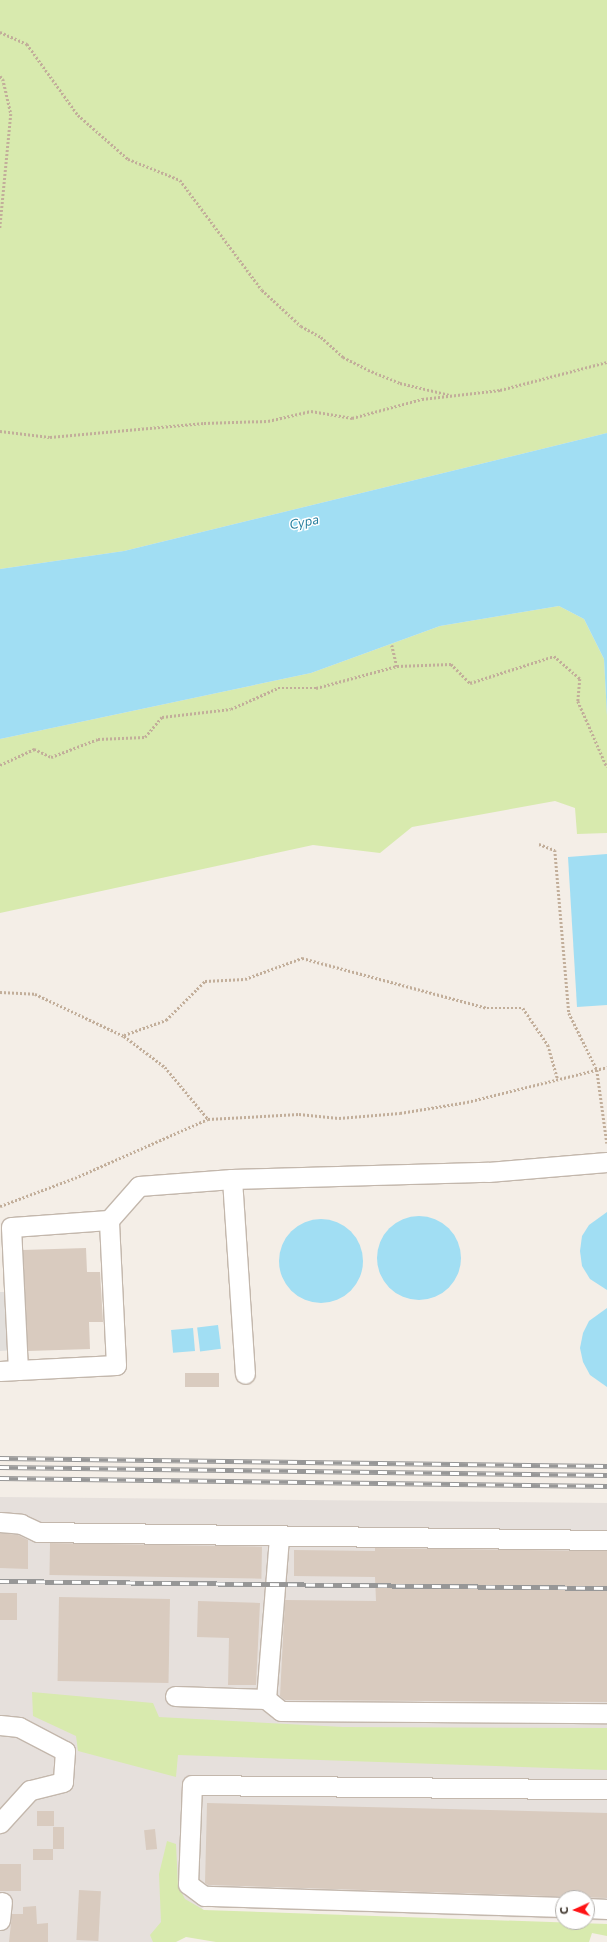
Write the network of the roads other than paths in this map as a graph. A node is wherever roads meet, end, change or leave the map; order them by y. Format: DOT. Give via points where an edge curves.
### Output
graph roads {
  1 [pos="607,1162"];
  2 [pos="232,1179"];
  3 [pos="109,1220"];
  4 [pos="7,1292"];
  5 [pos="9,1370"];
  6 [pos="245,1374"];
  7 [pos="0,1522"];
  8 [pos="279,1536"];
  9 [pos="607,1540"];
  10 [pos="175,1696"];
  11 [pos="266,1699"];
  12 [pos="607,1713"];
  13 [pos="0,1725"];
  14 [pos="607,1789"];
  15 [pos="0,1823"];
  16 [pos="2,1902"];
  17 [pos="555,1907"];
  18 [pos="595,1908"];
  19 [pos="607,1909"];
  20 [pos="0,1920"];
  1 -- 2 [label="lane" via="488,1172"];
  2 -- 3 [label="lane" via="139,1186"];
  2 -- 6 [label="lane"];
  3 -- 4 [label="lane" via="12,1227"];
  3 -- 5 [label="lane" via="116,1365"];
  4 -- 5 [label="lane"];
  7 -- 8 [label="lane" via="22,1524 38,1532"];
  8 -- 9 [label="lane"];
  8 -- 11 [label="lane"];
  10 -- 11 [label="lane"];
  11 -- 12 [label="lane" via="281,1711"];
  13 -- 15 [label="lane" via="19,1727 65,1751 63,1782 30,1790"];
  14 -- 17 [label="lane" via="192,1785 188,1884 204,1896"];
  16 -- 20 [label="lane"];
  18 -- 19 [label="lane"];
}
